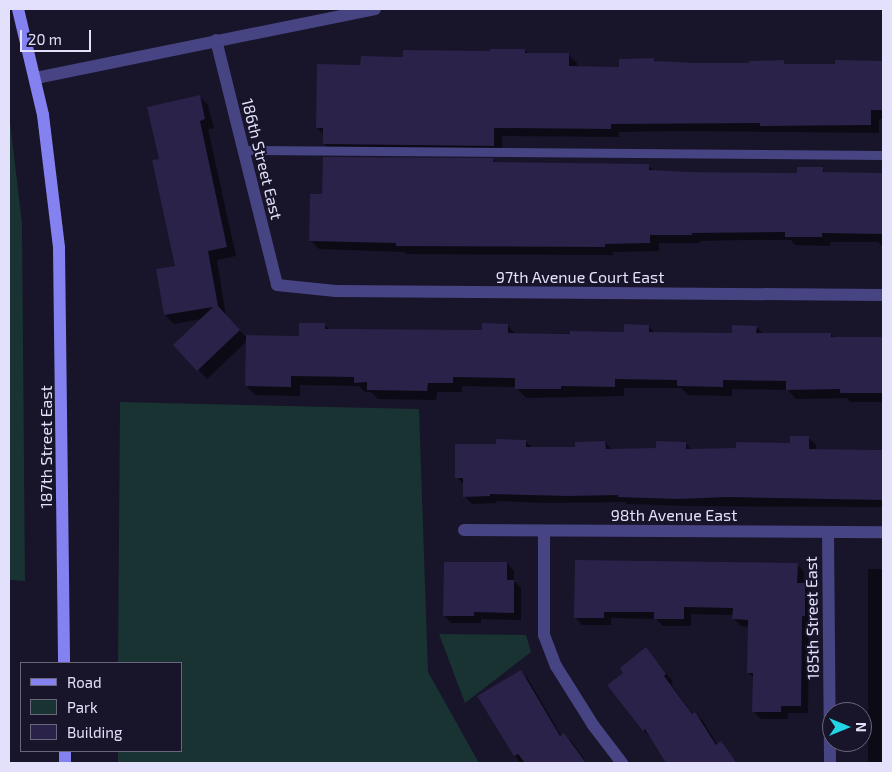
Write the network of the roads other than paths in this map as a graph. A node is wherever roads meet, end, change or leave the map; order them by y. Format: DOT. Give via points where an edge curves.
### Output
graph roads {
  1 [pos="18,9"];
  2 [pos="375,9"];
  3 [pos="216,40"];
  4 [pos="36,78"];
  5 [pos="243,150"];
  6 [pos="883,155"];
  7 [pos="277,285"];
  8 [pos="883,295"];
  9 [pos="464,530"];
  10 [pos="544,531"];
  11 [pos="828,532"];
  12 [pos="883,532"];
  13 [pos="64,662"];
  14 [pos="622,763"];
  15 [pos="830,763"];
  1 -- 4 [label="street, 187th Street East"];
  2 -- 3 [label="street"];
  3 -- 4 [label="street"];
  3 -- 5 [label="street, 186th Street East"];
  4 -- 13 [label="street, 187th Street East" via="58,230 62,318"];
  5 -- 6 [label="lane"];
  5 -- 7 [label="street, 186th Street East"];
  7 -- 8 [label="street, 97th Avenue Court East" via="336,291"];
  9 -- 10 [label="street, 98th Avenue East"];
  10 -- 11 [label="street, 98th Avenue East"];
  10 -- 14 [label="street" via="544,635 556,666 593,725"];
  11 -- 12 [label="street, 98th Avenue East"];
  11 -- 15 [label="street, 185th Street East"];
}
